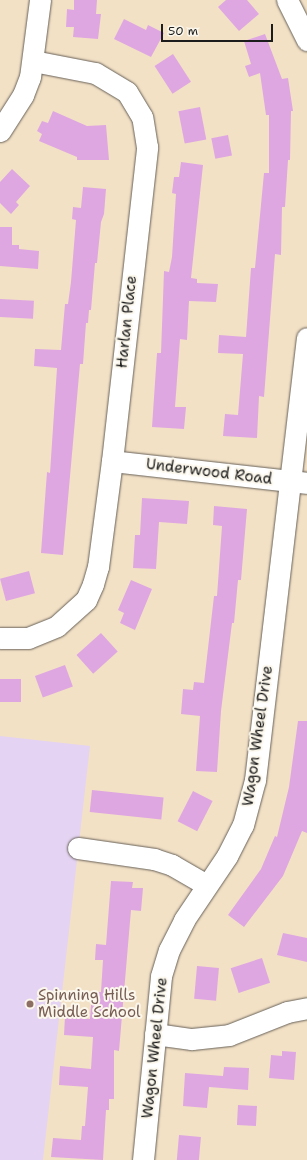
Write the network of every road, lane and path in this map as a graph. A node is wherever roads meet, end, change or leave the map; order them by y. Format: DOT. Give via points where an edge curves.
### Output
graph roads {
  1 [pos="40,0"];
  2 [pos="287,0"];
  3 [pos="307,40"];
  4 [pos="33,60"];
  5 [pos="0,130"];
  6 [pos="307,338"];
  7 [pos="112,461"];
  8 [pos="299,482"];
  9 [pos="0,638"];
  10 [pos="78,848"];
  11 [pos="206,886"];
  12 [pos="307,1008"];
  13 [pos="155,1034"];
  14 [pos="143,1160"];
  1 -- 4 [label="street"];
  2 -- 3 [label="street"];
  4 -- 5 [label="street" via="23,95"];
  4 -- 7 [label="street, Harlan Place" via="84,70 110,79 127,92 136,104 146,132 147,147"];
  6 -- 8 [label="street, Wagon Wheel Drive"];
  7 -- 8 [label="street, Underwood Road"];
  7 -- 9 [label="street, Harlan Place" via="98,567 94,584 86,600 75,612 44,633 28,638"];
  8 -- 11 [label="street, Wagon Wheel Drive" via="252,795 243,825 233,846"];
  10 -- 11 [label="street" via="154,859 172,865"];
  11 -- 13 [label="street, Wagon Wheel Drive" via="169,950 161,976"];
  12 -- 13 [label="street" via="287,1012 223,1036 192,1038"];
  13 -- 14 [label="street, Wagon Wheel Drive"];
}
